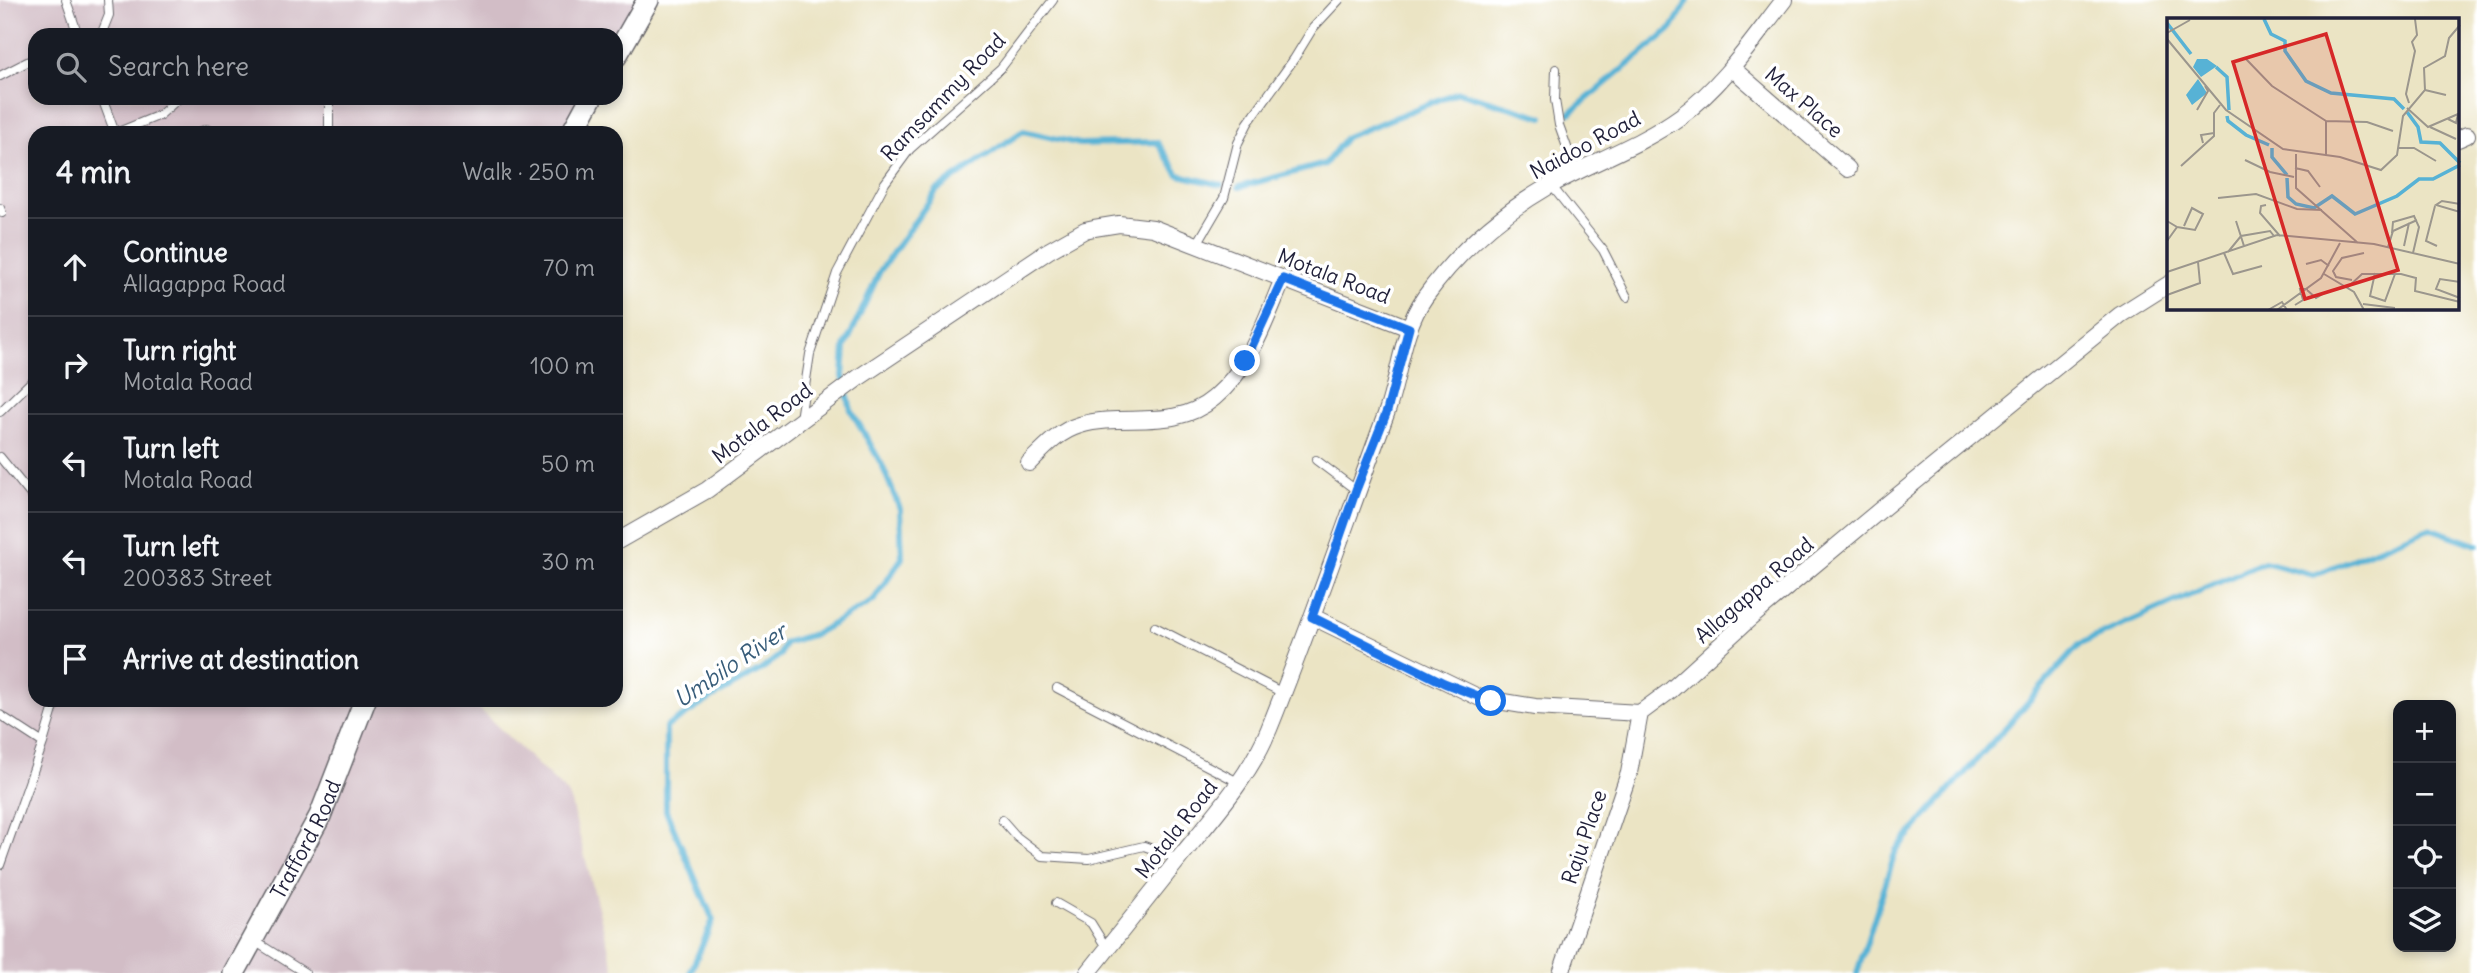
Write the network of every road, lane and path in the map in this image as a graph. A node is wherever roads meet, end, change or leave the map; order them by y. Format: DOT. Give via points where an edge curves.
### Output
graph roads {
  1 [pos="66,0"];
  2 [pos="108,0"];
  3 [pos="648,0"];
  4 [pos="1053,0"];
  5 [pos="1339,0"];
  6 [pos="1784,0"];
  7 [pos="76,28"];
  8 [pos="104,28"];
  9 [pos="623,44"];
  10 [pos="28,62"];
  11 [pos="1732,68"];
  12 [pos="1556,69"];
  13 [pos="0,76"];
  14 [pos="105,105"];
  15 [pos="171,105"];
  16 [pos="329,105"];
  17 [pos="588,105"];
  18 [pos="113,126"];
  19 [pos="133,126"];
  20 [pos="329,126"];
  21 [pos="576,126"];
  22 [pos="1848,169"];
  23 [pos="1576,172"];
  24 [pos="1551,185"];
  25 [pos="1197,244"];
  26 [pos="1283,279"];
  27 [pos="2167,285"];
  28 [pos="1627,297"];
  29 [pos="1409,328"];
  30 [pos="28,385"];
  31 [pos="0,412"];
  32 [pos="800,419"];
  33 [pos="0,457"];
  34 [pos="1316,460"];
  35 [pos="1029,463"];
  36 [pos="1356,490"];
  37 [pos="28,491"];
  38 [pos="623,538"];
  39 [pos="1312,617"];
  40 [pos="1156,627"];
  41 [pos="1057,688"];
  42 [pos="1283,692"];
  43 [pos="54,707"];
  44 [pos="362,707"];
  45 [pos="1640,713"];
  46 [pos="0,715"];
  47 [pos="43,743"];
  48 [pos="1238,782"];
  49 [pos="1002,820"];
  50 [pos="1179,859"];
  51 [pos="0,865"];
  52 [pos="1056,903"];
  53 [pos="253,940"];
  54 [pos="1107,949"];
  55 [pos="234,973"];
  56 [pos="305,973"];
  57 [pos="1088,973"];
  58 [pos="1561,973"];
  1 -- 7 [label="lane"];
  2 -- 8 [label="lane"];
  3 -- 9 [label="street"];
  4 -- 32 [label="lane, Ramsammy Road" via="1001,68 910,149 885,183 836,273 810,354"];
  5 -- 25 [label="lane" via="1313,28 1248,123 1224,198"];
  6 -- 11 [label="street, Naidoo Road"];
  10 -- 13 [label="lane"];
  11 -- 22 [label="street, Max Place"];
  11 -- 23 [label="street, Naidoo Road" via="1661,129"];
  12 -- 23 [label="lane" via="1559,125"];
  14 -- 18 [label="lane"];
  15 -- 19 [label="lane"];
  16 -- 20 [label="lane"];
  17 -- 21 [label="street"];
  23 -- 24 [label="street, Naidoo Road"];
  24 -- 28 [label="lane" via="1603,250"];
  24 -- 29 [label="street, Naidoo Road" via="1518,205 1472,244 1423,300"];
  25 -- 26 [label="street, Motala Road"];
  25 -- 32 [label="street, Motala Road" via="1135,225 1085,230"];
  26 -- 29 [label="street, Motala Road"];
  26 -- 35 [label="street" via="1245,361 1213,399 1170,419 1080,425 1046,444"];
  27 -- 45 [label="street, Allagappa Road" via="2120,315 1889,502"];
  29 -- 36 [label="street, Motala Road" via="1387,411"];
  30 -- 31 [label="lane"];
  32 -- 38 [label="street, Motala Road" via="707,490"];
  33 -- 37 [label="lane"];
  34 -- 36 [label="lane"];
  36 -- 39 [label="street, Motala Road"];
  39 -- 42 [label="street, Motala Road"];
  39 -- 45 [label="street" via="1480,698 1535,707"];
  40 -- 42 [label="lane"];
  41 -- 48 [label="lane"];
  42 -- 48 [label="street, Motala Road" via="1262,743"];
  43 -- 47 [label="lane"];
  44 -- 53 [label="street, Trafford Road" via="320,816"];
  45 -- 58 [label="street, Raju Place" via="1629,773"];
  46 -- 47 [label="lane"];
  47 -- 51 [label="lane"];
  48 -- 50 [label="street, Motala Road"];
  49 -- 50 [label="lane" via="1042,856 1089,859 1144,846"];
  50 -- 54 [label="street, Motala Road"];
  52 -- 54 [label="lane" via="1091,923"];
  53 -- 55 [label="street, Trafford Road"];
  53 -- 56 [label="lane"];
  54 -- 57 [label="street, Motala Road"];
}
